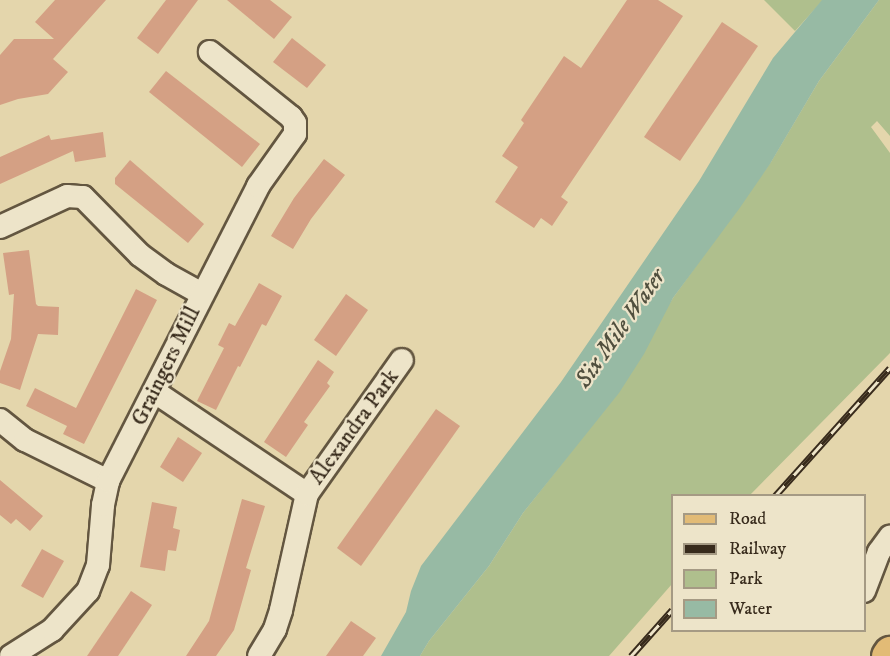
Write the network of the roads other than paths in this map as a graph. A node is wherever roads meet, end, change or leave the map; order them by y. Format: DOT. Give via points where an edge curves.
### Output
graph roads {
  1 [pos="210,52"];
  2 [pos="0,227"];
  3 [pos="202,294"];
  4 [pos="402,360"];
  5 [pos="155,392"];
  6 [pos="0,420"];
  7 [pos="108,481"];
  8 [pos="307,494"];
  9 [pos="890,537"];
  10 [pos="874,585"];
  11 [pos="24,653"];
  12 [pos="259,656"];
  1 -- 3 [label="street" via="291,117 296,128 258,186"];
  2 -- 3 [label="street, Graingers Mill" via="67,196 83,196 140,255"];
  3 -- 5 [label="street, Graingers Mill"];
  4 -- 8 [label="street, Alexandra Park"];
  5 -- 7 [label="street, Graingers Mill"];
  5 -- 8 [label="street, Alexandra Park"];
  6 -- 7 [label="street" via="25,440"];
  7 -- 11 [label="street" via="93,583 68,616"];
  8 -- 12 [label="street, Alexandra Park" via="281,610"];
  9 -- 10 [label="street" via="879,552"];
}
